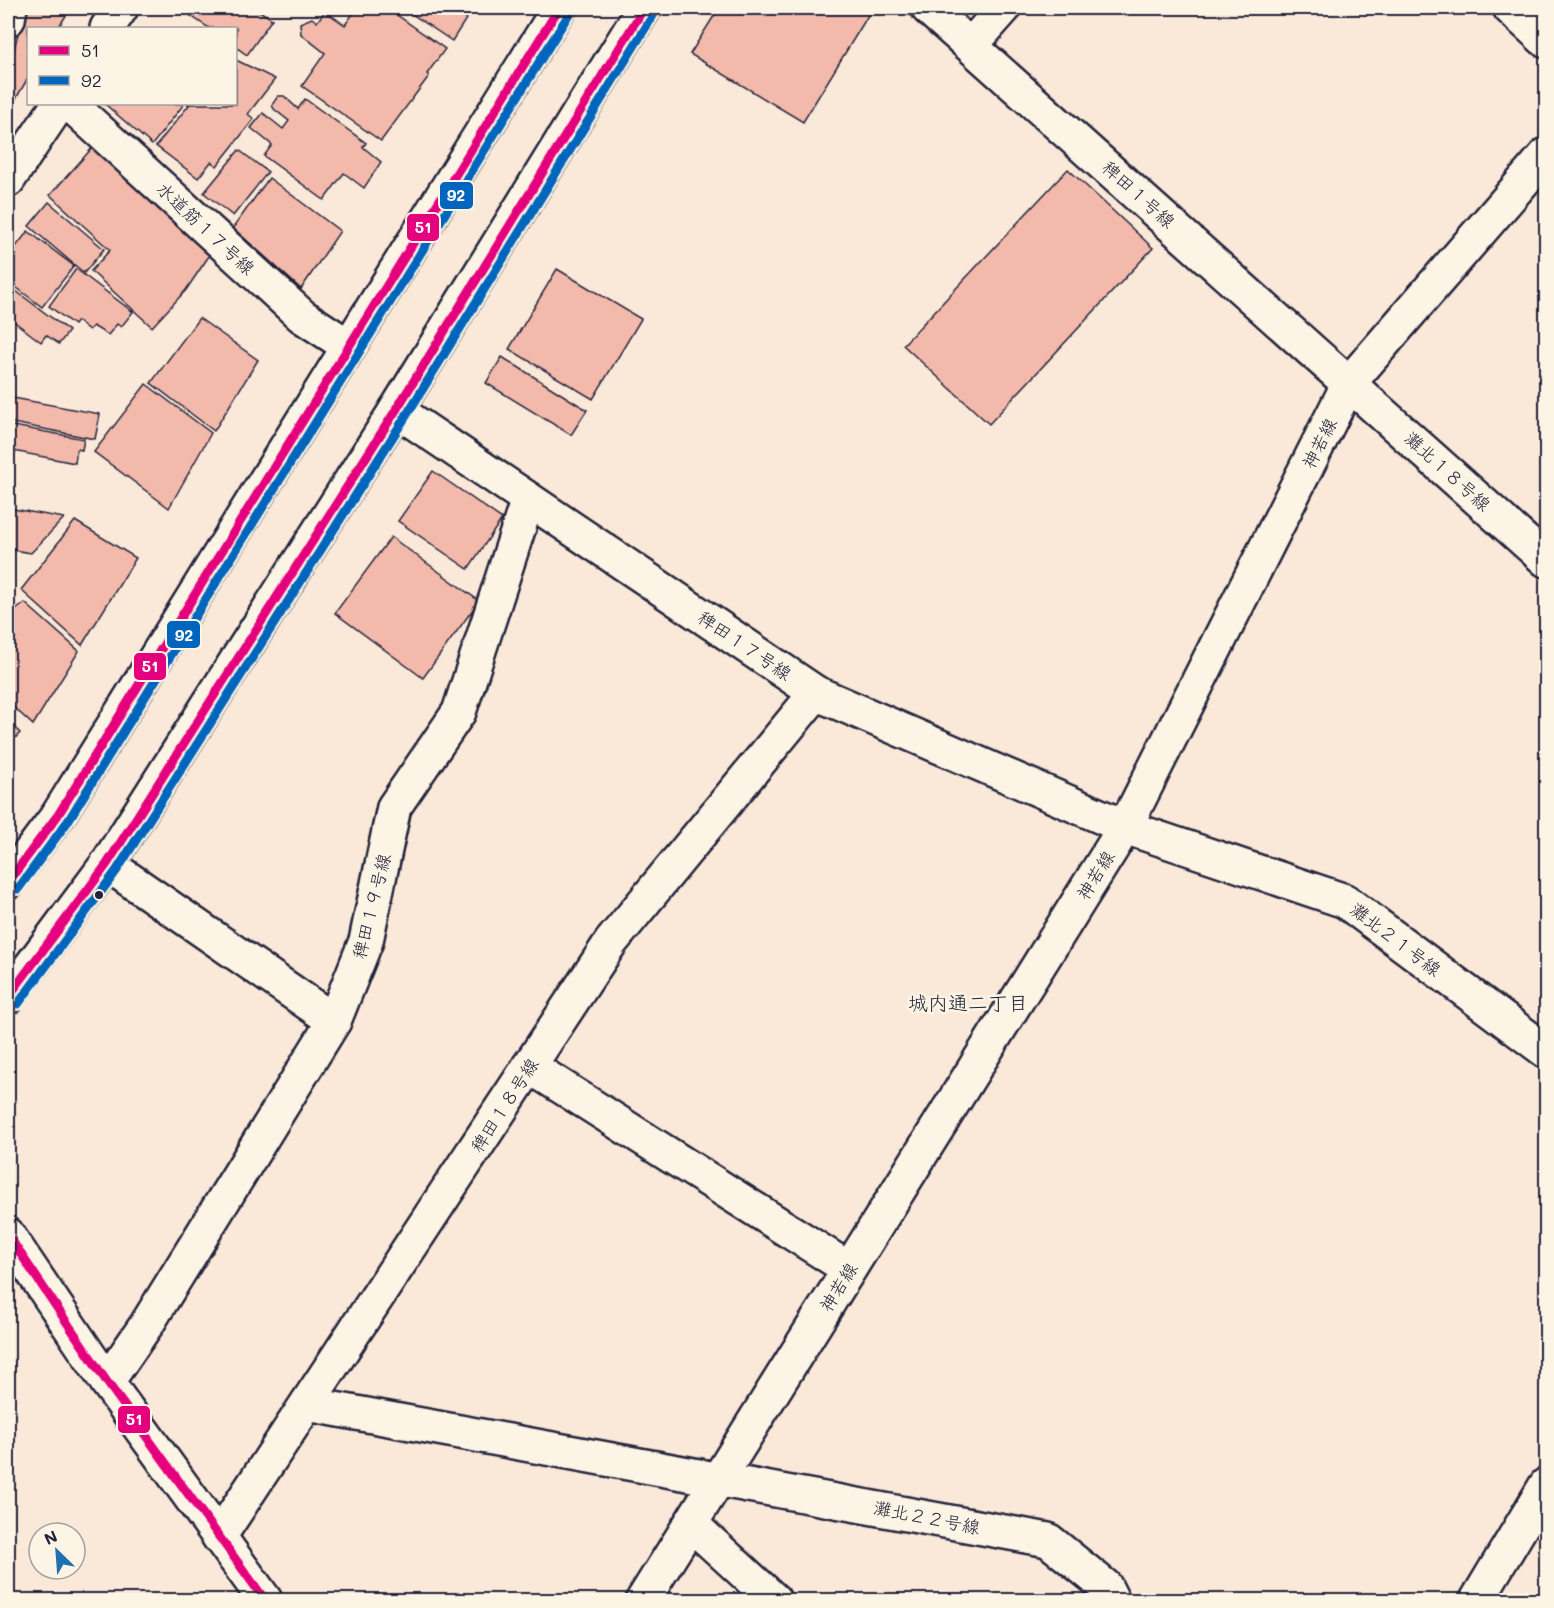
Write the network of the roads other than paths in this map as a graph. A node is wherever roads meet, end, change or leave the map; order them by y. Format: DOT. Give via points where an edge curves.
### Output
graph roads {
  1 [pos="10,8"];
  2 [pos="121,8"];
  3 [pos="559,8"];
  4 [pos="644,8"];
  5 [pos="928,8"];
  6 [pos="1004,8"];
  7 [pos="1510,8"];
  8 [pos="8,19"];
  9 [pos="108,27"];
  10 [pos="1546,41"];
  11 [pos="972,45"];
  12 [pos="58,105"];
  13 [pos="71,105"];
  14 [pos="1546,155"];
  15 [pos="8,180"];
  16 [pos="348,346"];
  17 [pos="1350,382"];
  18 [pos="396,410"];
  19 [pos="528,499"];
  20 [pos="1546,560"];
  21 [pos="816,693"];
  22 [pos="1125,827"];
  23 [pos="107,864"];
  24 [pos="8,882"];
  25 [pos="8,997"];
  26 [pos="334,1021"];
  27 [pos="1546,1051"];
  28 [pos="529,1066"];
  29 [pos="8,1235"];
  30 [pos="849,1269"];
  31 [pos="107,1382"];
  32 [pos="307,1404"];
  33 [pos="719,1478"];
  34 [pos="1546,1485"];
  35 [pos="691,1524"];
  36 [pos="219,1537"];
  37 [pos="265,1600"];
  38 [pos="643,1600"];
  39 [pos="774,1600"];
  40 [pos="1112,1600"];
  41 [pos="1476,1600"];
  1 -- 8 [label="street"];
  2 -- 9 [label="street"];
  3 -- 16 [label="street"];
  4 -- 18 [label="street"];
  5 -- 11 [label="street, 稗田１号線"];
  6 -- 11 [label="street"];
  7 -- 10 [label="street"];
  11 -- 17 [label="street, 稗田１号線"];
  12 -- 15 [label="street"];
  13 -- 16 [label="street, 水道筋１７号線" via="302,316"];
  14 -- 17 [label="street, 神若線"];
  16 -- 24 [label="street" via="58,815"];
  17 -- 20 [label="street, 灘北１８号線"];
  17 -- 22 [label="street, 神若線"];
  18 -- 19 [label="street, 稗田１７号線"];
  18 -- 23 [label="street"];
  19 -- 21 [label="street, 稗田１７号線"];
  19 -- 26 [label="street, 稗田１９号線" via="459,711 394,807 366,941"];
  21 -- 22 [label="street, 稗田１７号線"];
  21 -- 28 [label="street, 稗田１８号線" via="611,942"];
  22 -- 27 [label="street, 灘北２１号線" via="1345,902"];
  22 -- 30 [label="street, 神若線"];
  23 -- 25 [label="street"];
  23 -- 26 [label="street"];
  26 -- 31 [label="street, 稗田１９号線"];
  28 -- 30 [label="street"];
  28 -- 32 [label="street, 稗田１８号線"];
  29 -- 31 [label="street"];
  30 -- 33 [label="street, 神若線"];
  31 -- 36 [label="street"];
  32 -- 33 [label="street, 灘北２２号線"];
  32 -- 36 [label="street, 稗田１８号線"];
  33 -- 35 [label="street, 神若線"];
  33 -- 40 [label="street, 灘北２２号線" via="1048,1540 1105,1586"];
  34 -- 41 [label="street"];
  35 -- 38 [label="street, 神若線"];
  35 -- 39 [label="street"];
  36 -- 37 [label="street"];
}
